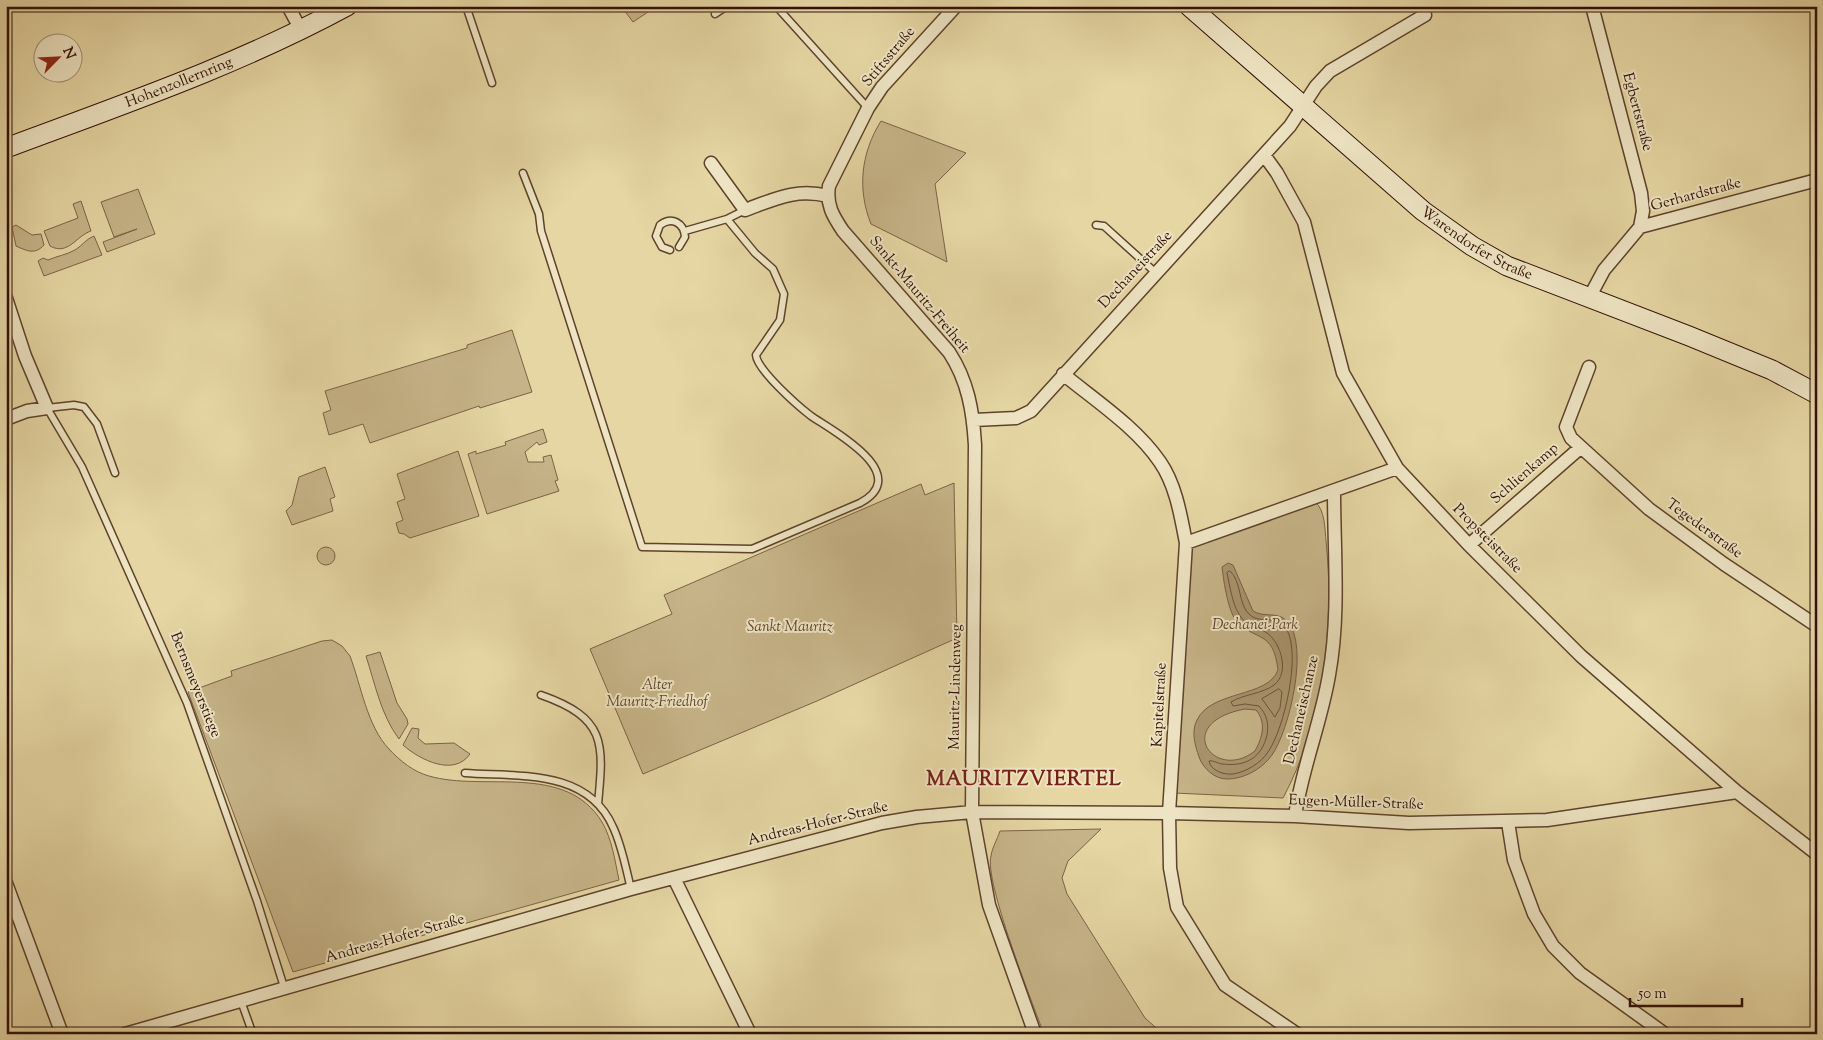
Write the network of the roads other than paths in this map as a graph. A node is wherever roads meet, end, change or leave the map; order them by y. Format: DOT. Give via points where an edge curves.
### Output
graph roads {
  1 [pos="288,6"];
  2 [pos="346,6"];
  3 [pos="466,6"];
  4 [pos="727,6"];
  5 [pos="776,6"];
  6 [pos="956,6"];
  7 [pos="1189,6"];
  8 [pos="1592,6"];
  9 [pos="715,14"];
  10 [pos="1425,15"];
  11 [pos="301,30"];
  12 [pos="492,83"];
  13 [pos="1304,107"];
  14 [pos="868,108"];
  15 [pos="6,148"];
  16 [pos="1264,155"];
  17 [pos="711,163"];
  18 [pos="523,173"];
  19 [pos="1817,180"];
  20 [pos="828,196"];
  21 [pos="745,210"];
  22 [pos="727,219"];
  23 [pos="1096,225"];
  24 [pos="1640,227"];
  25 [pos="685,231"];
  26 [pos="680,246"];
  27 [pos="670,250"];
  28 [pos="1156,273"];
  29 [pos="6,298"];
  30 [pos="1589,298"];
  31 [pos="1589,367"];
  32 [pos="1064,374"];
  33 [pos="1817,394"];
  34 [pos="47,408"];
  35 [pos="6,419"];
  36 [pos="974,420"];
  37 [pos="1580,448"];
  38 [pos="1397,468"];
  39 [pos="115,473"];
  40 [pos="1334,491"];
  41 [pos="1186,543"];
  42 [pos="1469,545"];
  43 [pos="1817,626"];
  44 [pos="541,695"];
  45 [pos="465,773"];
  46 [pos="1737,792"];
  47 [pos="598,804"];
  48 [pos="972,812"];
  49 [pos="1169,813"];
  50 [pos="1296,816"];
  51 [pos="1508,822"];
  52 [pos="1817,854"];
  53 [pos="674,878"];
  54 [pos="6,884"];
  55 [pos="631,889"];
  56 [pos="12,913"];
  57 [pos="284,987"];
  58 [pos="241,999"];
  59 [pos="62,1034"];
  60 [pos="124,1034"];
  61 [pos="250,1034"];
  62 [pos="750,1034"];
  63 [pos="1035,1034"];
  64 [pos="1297,1034"];
  65 [pos="1665,1034"];
  1 -- 11 [label="street"];
  2 -- 11 [label="main road, Hohenzollernring"];
  3 -- 12 [label="lane"];
  4 -- 9 [label="lane"];
  5 -- 14 [label="lane"];
  6 -- 14 [label="street, Stiftsstraße" via="882,87"];
  7 -- 13 [label="main road, Warendorfer Straße"];
  8 -- 24 [label="street, Egbertstraße" via="1641,193 1643,211"];
  10 -- 13 [label="street, Dechaneistraße" via="1330,72 1316,86"];
  11 -- 15 [label="main road, Hohenzollernring" via="162,90"];
  13 -- 16 [label="street, Dechaneistraße"];
  13 -- 30 [label="main road, Warendorfer Straße" via="1452,234 1507,266"];
  14 -- 20 [label="street"];
  16 -- 28 [label="street, Dechaneistraße"];
  16 -- 38 [label="street, Propsteistraße" via="1304,222 1343,374"];
  17 -- 21 [label="street"];
  18 -- 22 [label="lane" via="642,547 752,549 860,503 870,497 877,481 869,458 846,437 810,415 761,369 756,355 780,320 784,294 773,269"];
  19 -- 24 [label="street, Gerhardstraße"];
  20 -- 21 [label="street" via="796,192"];
  20 -- 36 [label="street, Sankt-Mauritz-Freiheit" via="833,216 843,231 926,324 958,367 965,380"];
  21 -- 22 [label="lane"];
  22 -- 25 [label="lane"];
  23 -- 28 [label="lane" via="1104,226"];
  24 -- 30 [label="street, Gerhardstraße" via="1604,270"];
  25 -- 26 [label="lane"];
  25 -- 27 [label="lane" via="676,222 668,220 660,224 657,240"];
  28 -- 32 [label="street, Dechaneistraße"];
  29 -- 34 [label="street, Bernsmeyerstiege"];
  30 -- 33 [label="main road, Warendorfer Straße" via="1772,370"];
  31 -- 37 [label="street, Schlienkamp" via="1566,427"];
  32 -- 36 [label="street, Dechaneistraße" via="1031,411 1016,418"];
  32 -- 41 [label="street, Kapitelstraße" via="1136,434 1161,463 1180,510"];
  34 -- 35 [label="street"];
  34 -- 39 [label="lane" via="84,407 97,424"];
  34 -- 57 [label="lane, Bernsmeyerstiege" via="82,467 187,703"];
  36 -- 48 [label="street, Mauritz-Lindenweg"];
  37 -- 42 [label="street, Schlienkamp"];
  37 -- 43 [label="street, Tegederstraße" via="1649,509"];
  38 -- 40 [label="street"];
  38 -- 42 [label="street, Propsteistraße"];
  40 -- 41 [label="street"];
  40 -- 50 [label="street, Dechaneischanze" via="1334,636 1329,675 1306,762"];
  41 -- 49 [label="street, Kapitelstraße"];
  42 -- 46 [label="street, Propsteistraße" via="1581,656"];
  44 -- 47 [label="lane" via="568,705 597,735 602,754"];
  45 -- 47 [label="lane" via="548,778 574,787"];
  46 -- 51 [label="street, Eugen-Müller-Straße" via="1547,820"];
  46 -- 52 [label="street, Propsteistraße"];
  47 -- 55 [label="lane" via="614,827"];
  48 -- 49 [label="street, Eugen-Müller-Straße"];
  48 -- 53 [label="street, Andreas-Hofer-Straße" via="882,823"];
  48 -- 63 [label="street, Mauritz-Lindenweg" via="989,906"];
  49 -- 50 [label="street, Eugen-Müller-Straße"];
  49 -- 64 [label="street, Kapitelstraße" via="1170,868 1177,907 1225,985"];
  50 -- 51 [label="street, Eugen-Müller-Straße" via="1409,823"];
  51 -- 65 [label="street" via="1514,860 1534,914 1553,946 1580,973"];
  53 -- 55 [label="street, Andreas-Hofer-Straße"];
  53 -- 62 [label="street"];
  54 -- 56 [label="street"];
  55 -- 57 [label="street, Andreas-Hofer-Straße"];
  56 -- 59 [label="street"];
  57 -- 58 [label="street, Andreas-Hofer-Straße"];
  58 -- 60 [label="street, Andreas-Hofer-Straße"];
  58 -- 61 [label="lane"];
}
